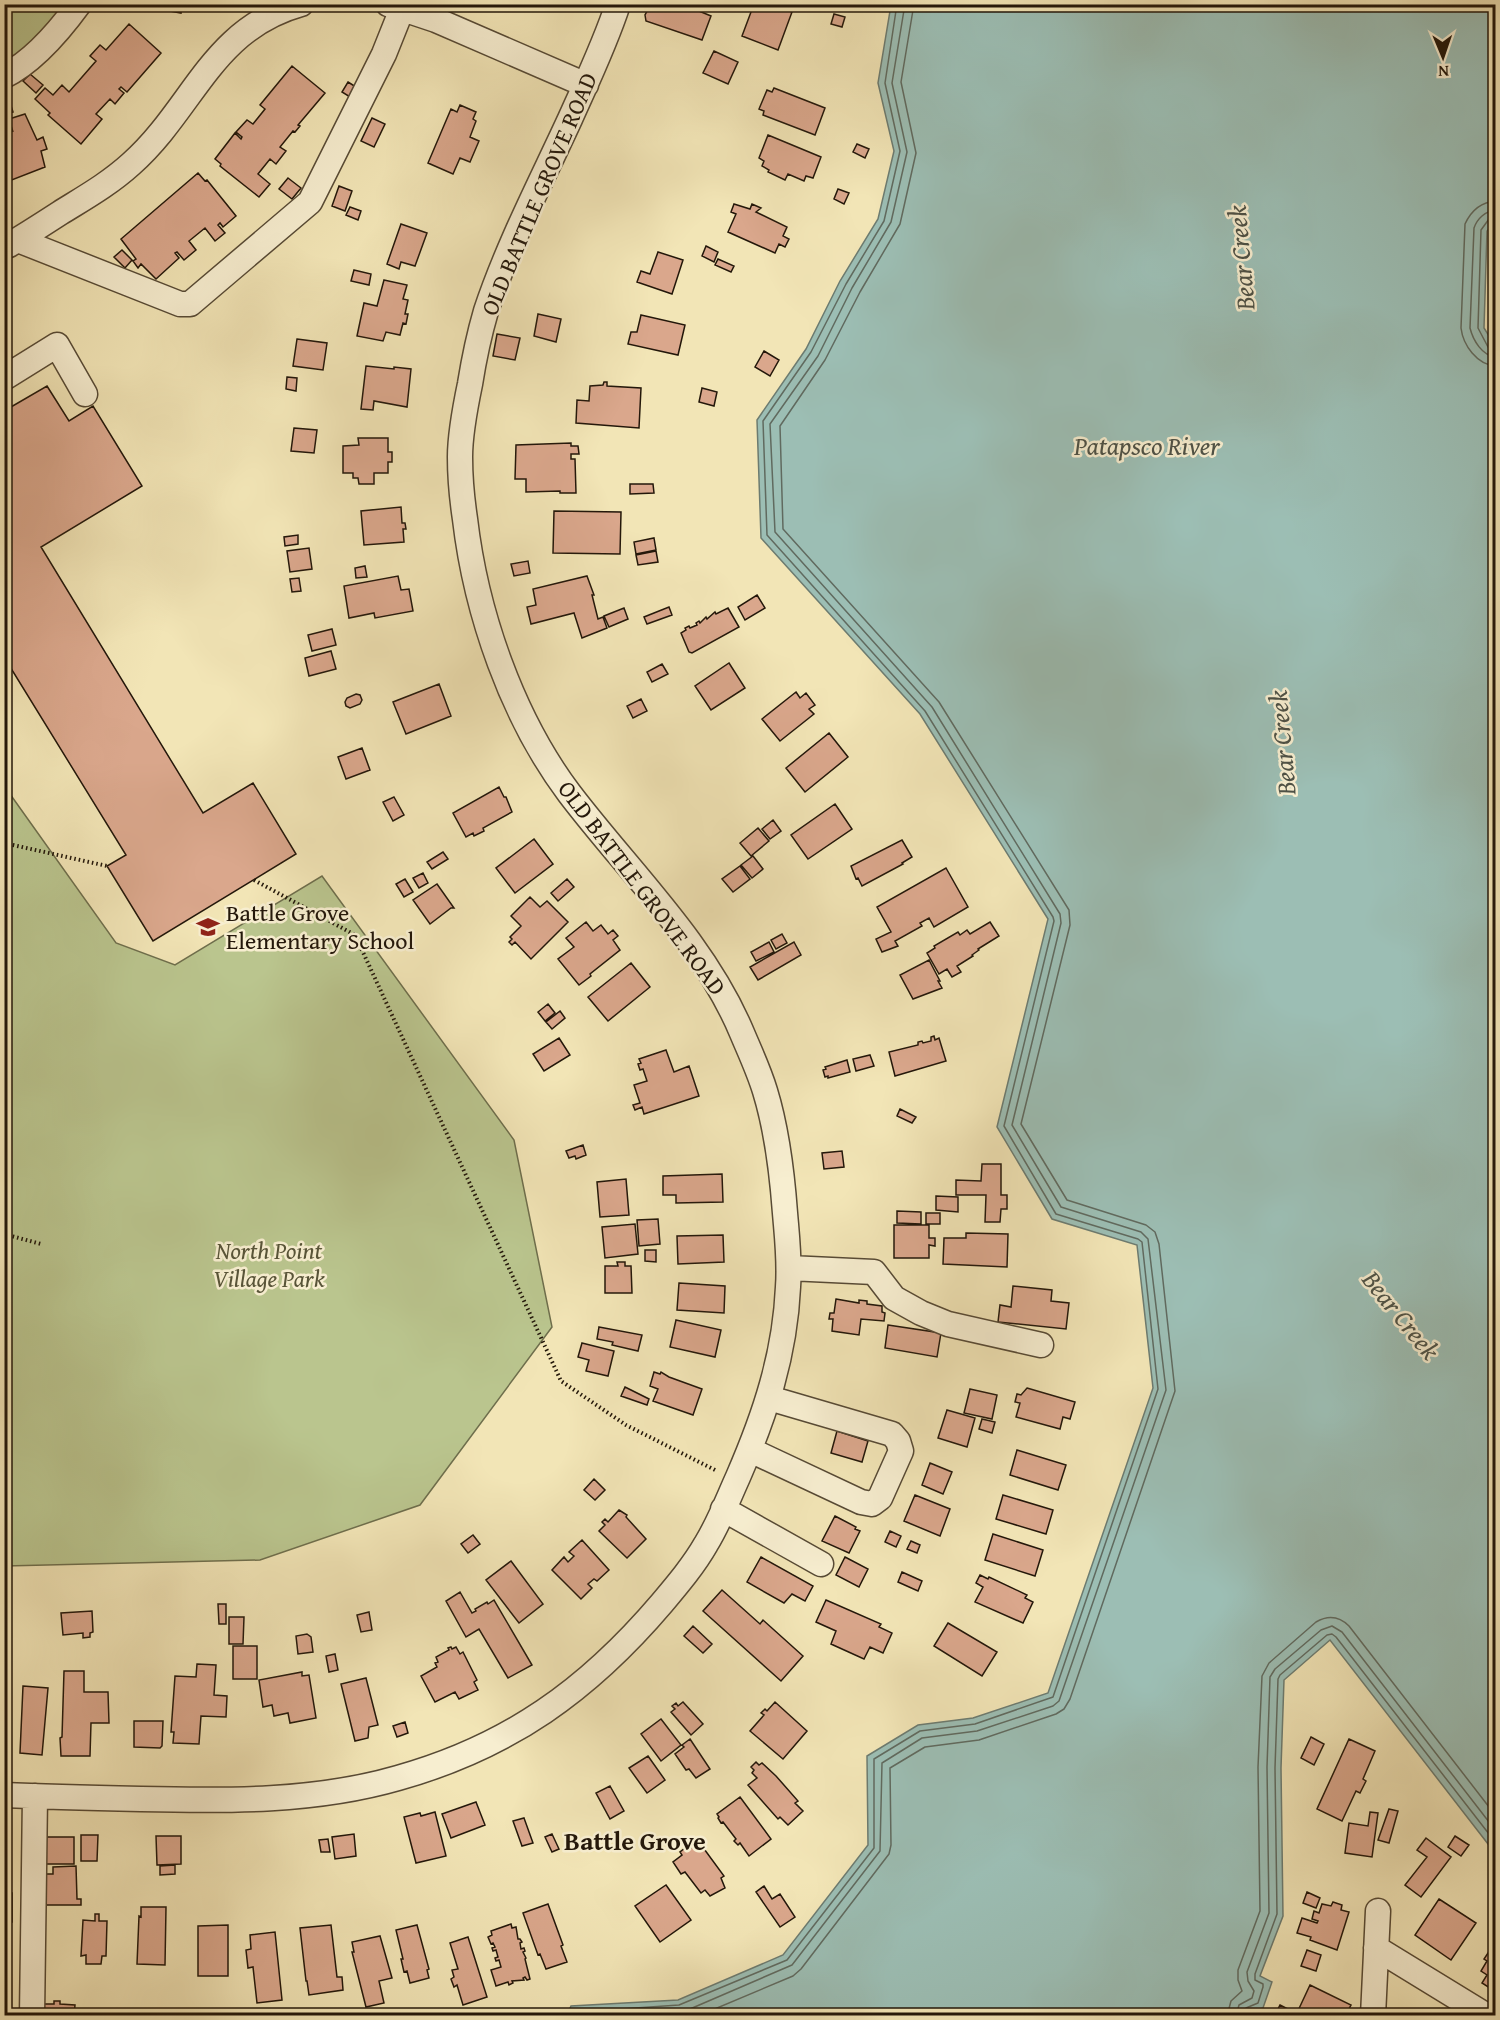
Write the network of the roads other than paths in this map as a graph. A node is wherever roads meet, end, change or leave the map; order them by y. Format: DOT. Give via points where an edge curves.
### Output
graph roads {
  1 [pos="78,4"];
  2 [pos="301,4"];
  3 [pos="618,4"];
  4 [pos="398,6"];
  5 [pos="257,13"];
  6 [pos="4,76"];
  7 [pos="586,85"];
  8 [pos="11,244"];
  9 [pos="4,378"];
  10 [pos="86,394"];
  11 [pos="789,1268"];
  12 [pos="1041,1345"];
  13 [pos="769,1398"];
  14 [pos="750,1450"];
  15 [pos="723,1509"];
  16 [pos="821,1564"];
  17 [pos="4,1795"];
  18 [pos="35,1796"];
  19 [pos="1378,1911"];
  20 [pos="1377,1948"];
  21 [pos="32,2016"];
  22 [pos="1373,2016"];
  23 [pos="1487,2016"];
  1 -- 6 [label="street" via="49,41"];
  2 -- 5 [label="street"];
  3 -- 7 [label="street, OLD BATTLE GROVE ROAD"];
  4 -- 7 [label="street"];
  4 -- 8 [label="street" via="384,54 310,202 190,304 180,304"];
  5 -- 8 [label="street" via="215,59 163,131 132,164 103,188"];
  7 -- 11 [label="street, OLD BATTLE GROVE ROAD" via="513,244 481,331 462,426 460,464 476,590 525,725 567,791 699,957 735,1017 765,1092 775,1134"];
  9 -- 10 [label="street" via="57,345"];
  11 -- 12 [label="street" via="874,1272 894,1298 921,1313 948,1324"];
  11 -- 13 [label="street, OLD BATTLE GROVE ROAD" via="779,1356"];
  13 -- 14 [label="street, OLD BATTLE GROVE ROAD"];
  13 -- 14 [label="street" via="892,1434 901,1451 880,1498 872,1504"];
  14 -- 15 [label="street, OLD BATTLE GROVE ROAD"];
  15 -- 16 [label="street"];
  15 -- 18 [label="street, OLD BATTLE GROVE ROAD" via="708,1541 675,1587 614,1656 526,1725 460,1758 360,1788 258,1799"];
  17 -- 18 [label="street, OLD BATTLE GROVE ROAD"];
  18 -- 21 [label="street"];
  19 -- 20 [label="street"];
  20 -- 22 [label="street"];
  20 -- 23 [label="street"];
}
